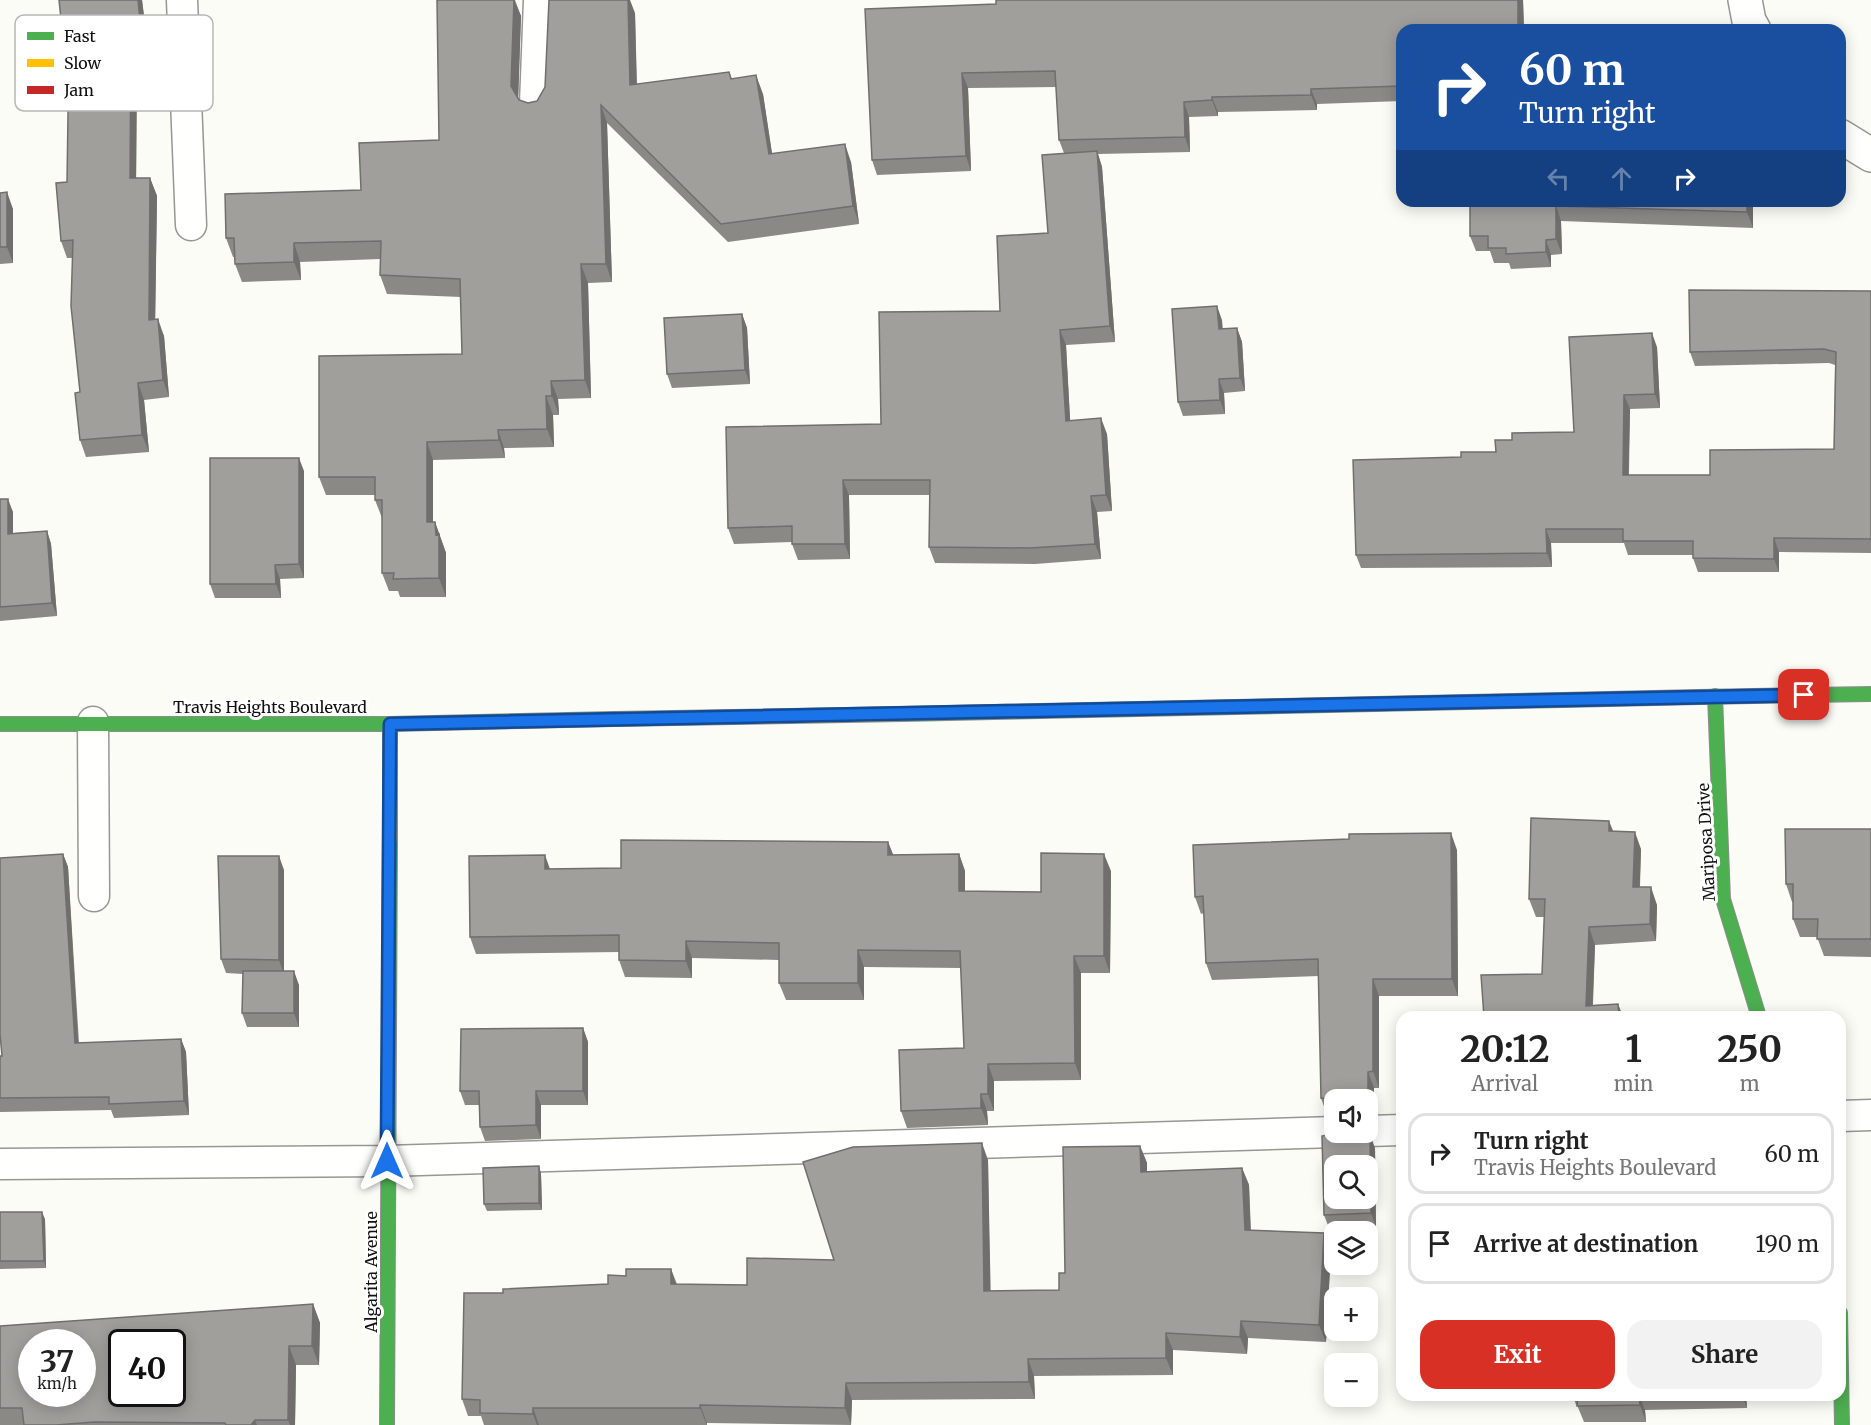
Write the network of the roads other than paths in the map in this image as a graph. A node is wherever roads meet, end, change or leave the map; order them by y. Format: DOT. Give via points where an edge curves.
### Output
graph roads {
  1 [pos="183,0"];
  2 [pos="539,0"];
  3 [pos="1745,0"];
  4 [pos="184,15"];
  5 [pos="1752,24"];
  6 [pos="535,104"];
  7 [pos="187,111"];
  8 [pos="1846,139"];
  9 [pos="1871,154"];
  10 [pos="191,225"];
  11 [pos="1871,694"];
  12 [pos="1714,696"];
  13 [pos="93,722"];
  14 [pos="0,724"];
  15 [pos="390,724"];
  16 [pos="94,896"];
  17 [pos="1757,1011"];
  18 [pos="1871,1115"];
  19 [pos="1846,1116"];
  20 [pos="1396,1130"];
  21 [pos="1378,1131"];
  22 [pos="1324,1132"];
  23 [pos="387,1161"];
  24 [pos="0,1164"];
  25 [pos="1842,1401"];
  26 [pos="387,1425"];
  27 [pos="1842,1425"];
  1 -- 4 [label="lane"];
  2 -- 6 [label="lane"];
  3 -- 5 [label="street"];
  7 -- 10 [label="lane"];
  8 -- 9 [label="street"];
  11 -- 12 [label="street, Travis Heights Boulevard"];
  12 -- 15 [label="street, Travis Heights Boulevard"];
  12 -- 17 [label="street, Mariposa Drive" via="1723,899"];
  13 -- 14 [label="street, Travis Heights Boulevard"];
  13 -- 15 [label="street, Travis Heights Boulevard"];
  13 -- 16 [label="lane"];
  15 -- 23 [label="street, Algarita Avenue"];
  18 -- 19 [label="lane"];
  20 -- 21 [label="lane"];
  22 -- 23 [label="lane"];
  23 -- 24 [label="lane"];
  23 -- 26 [label="street, Algarita Avenue"];
  25 -- 27 [label="street"];
}
